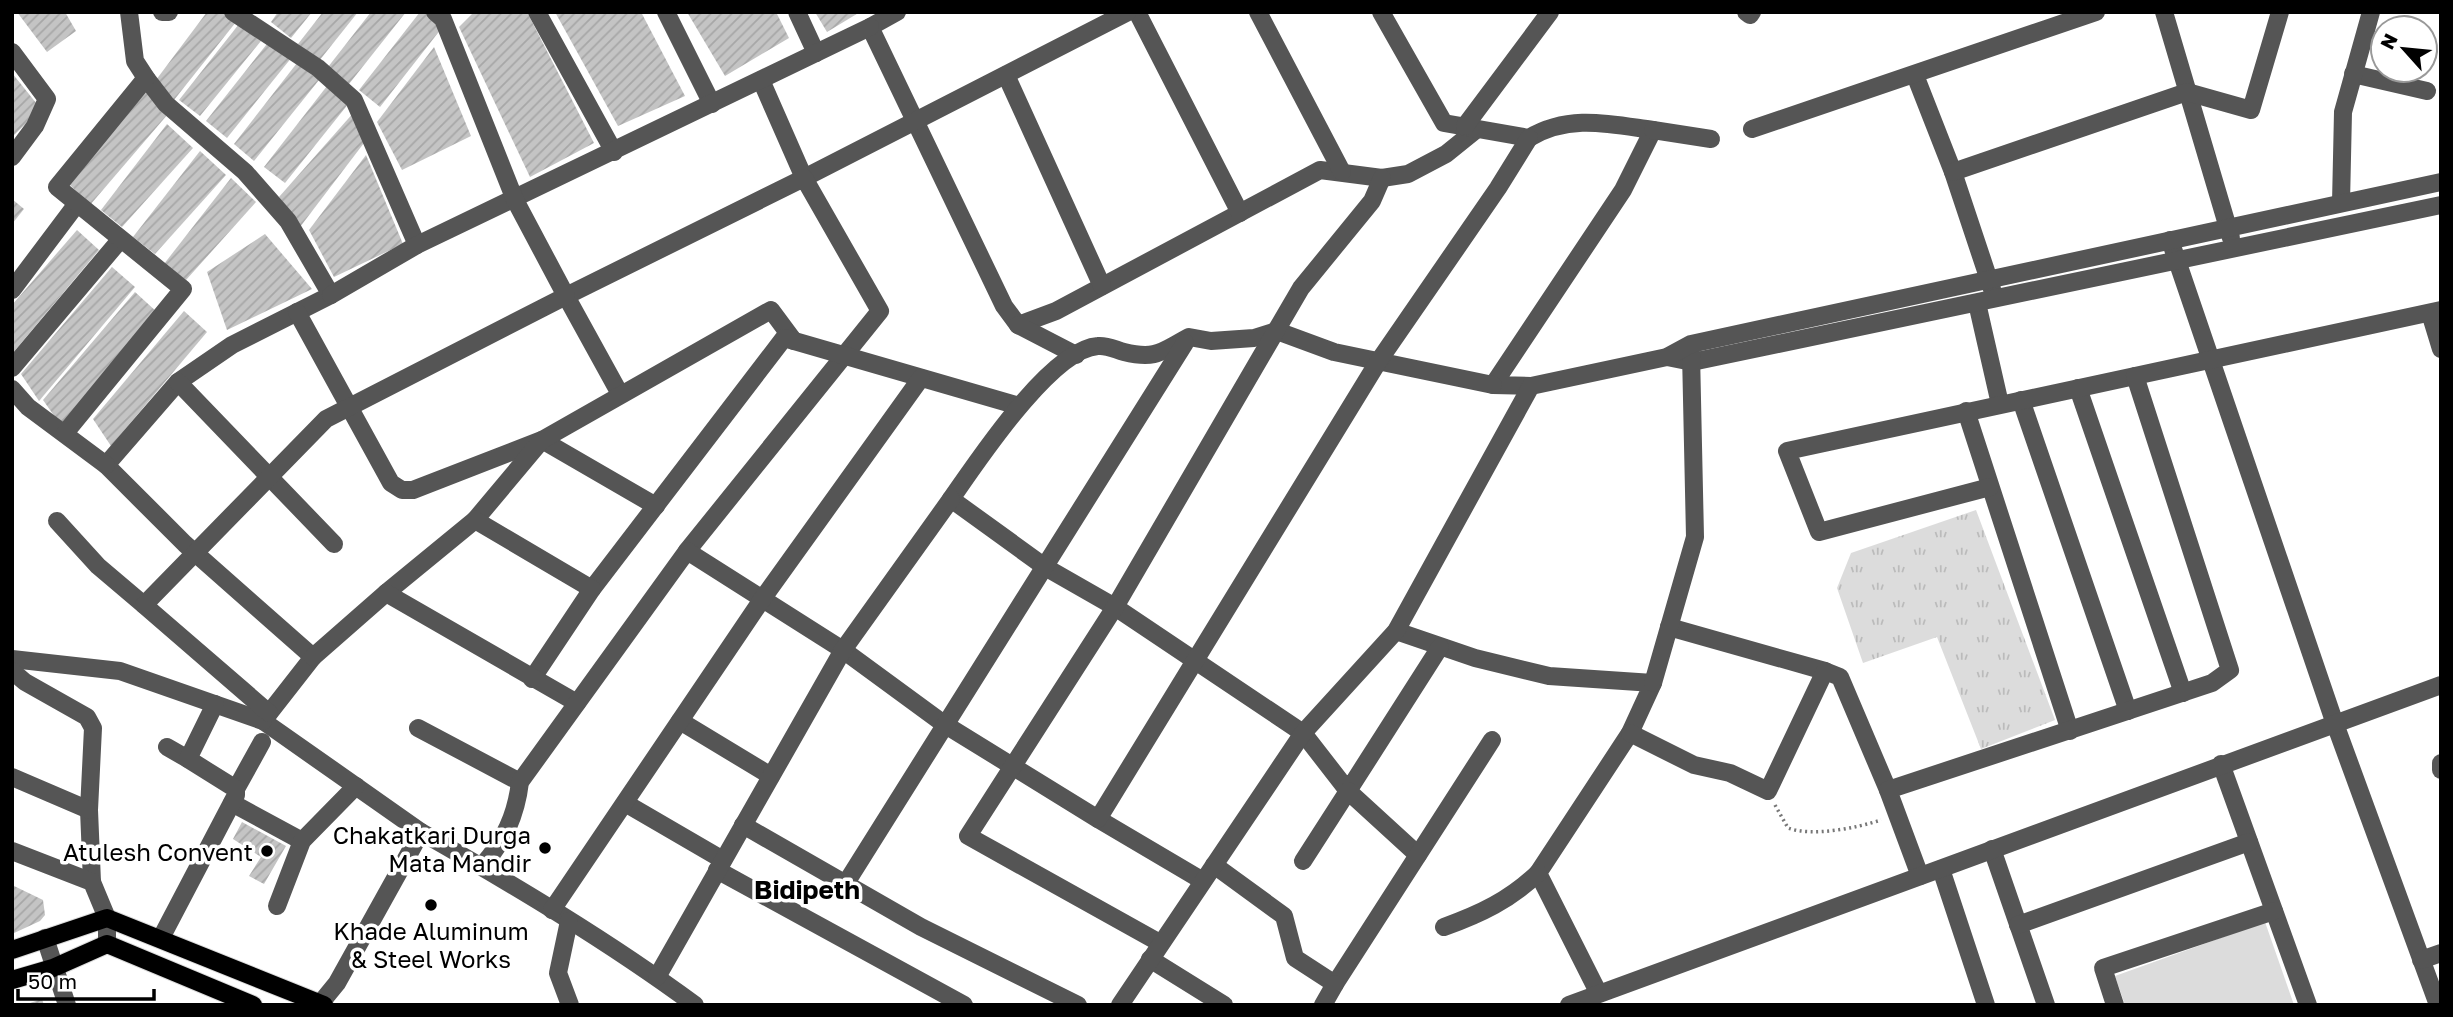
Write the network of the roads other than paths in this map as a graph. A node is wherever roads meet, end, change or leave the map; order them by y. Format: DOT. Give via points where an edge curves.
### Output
graph roads {
  1 [pos="129,12"];
  2 [pos="162,12"];
  3 [pos="169,12"];
  4 [pos="233,12"];
  5 [pos="435,12"];
  6 [pos="537,12"];
  7 [pos="666,12"];
  8 [pos="797,12"];
  9 [pos="897,12"];
  10 [pos="1128,12"];
  11 [pos="1137,12"];
  12 [pos="1258,12"];
  13 [pos="1381,12"];
  14 [pos="1550,12"];
  15 [pos="1746,12"];
  16 [pos="1752,12"];
  17 [pos="2096,12"];
  18 [pos="2164,12"];
  19 [pos="2280,12"];
  20 [pos="2371,12"];
  21 [pos="870,27"];
  22 [pos="12,52"];
  23 [pos="816,53"];
  24 [pos="2353,74"];
  25 [pos="1006,75"];
  26 [pos="1915,75"];
  27 [pos="146,78"];
  28 [pos="761,80"];
  29 [pos="2427,91"];
  30 [pos="2187,92"];
  31 [pos="712,104"];
  32 [pos="915,121"];
  33 [pos="1471,128"];
  34 [pos="1752,129"];
  35 [pos="1653,130"];
  36 [pos="1528,138"];
  37 [pos="1712,139"];
  38 [pos="614,152"];
  39 [pos="12,157"];
  40 [pos="1342,172"];
  41 [pos="1953,172"];
  42 [pos="804,178"];
  43 [pos="1382,178"];
  44 [pos="2441,182"];
  45 [pos="514,200"];
  46 [pos="2341,203"];
  47 [pos="76,205"];
  48 [pos="2441,205"];
  49 [pos="1240,213"];
  50 [pos="2228,228"];
  51 [pos="120,240"];
  52 [pos="2170,240"];
  53 [pos="417,245"];
  54 [pos="2234,248"];
  55 [pos="2175,261"];
  56 [pos="1989,281"];
  57 [pos="1102,286"];
  58 [pos="12,290"];
  59 [pos="331,295"];
  60 [pos="566,296"];
  61 [pos="1985,301"];
  62 [pos="297,312"];
  63 [pos="2435,312"];
  64 [pos="1018,326"];
  65 [pos="1277,331"];
  66 [pos="1189,337"];
  67 [pos="794,341"];
  68 [pos="2441,349"];
  69 [pos="1691,353"];
  70 [pos="843,355"];
  71 [pos="1076,355"];
  72 [pos="2212,359"];
  73 [pos="1378,362"];
  74 [pos="12,368"];
  75 [pos="2136,376"];
  76 [pos="921,378"];
  77 [pos="178,382"];
  78 [pos="1493,385"];
  79 [pos="1531,386"];
  80 [pos="2078,388"];
  81 [pos="12,389"];
  82 [pos="620,394"];
  83 [pos="2021,400"];
  84 [pos="2000,404"];
  85 [pos="1018,406"];
  86 [pos="348,409"];
  87 [pos="1966,411"];
  88 [pos="65,433"];
  89 [pos="542,440"];
  90 [pos="106,466"];
  91 [pos="271,476"];
  92 [pos="1990,487"];
  93 [pos="951,499"];
  94 [pos="656,506"];
  95 [pos="57,520"];
  96 [pos="475,520"];
  97 [pos="334,544"];
  98 [pos="194,551"];
  99 [pos="687,551"];
  100 [pos="1045,567"];
  101 [pos="592,589"];
  102 [pos="386,593"];
  103 [pos="763,598"];
  104 [pos="144,605"];
  105 [pos="1115,607"];
  106 [pos="1669,626"];
  107 [pos="1396,631"];
  108 [pos="1440,647"];
  109 [pos="843,650"];
  110 [pos="313,657"];
  111 [pos="12,659"];
  112 [pos="1194,662"];
  113 [pos="12,671"];
  114 [pos="1825,671"];
  115 [pos="532,679"];
  116 [pos="1653,683"];
  117 [pos="2441,684"];
  118 [pos="2183,692"];
  119 [pos="577,702"];
  120 [pos="215,704"];
  121 [pos="2128,711"];
  122 [pos="266,717"];
  123 [pos="680,721"];
  124 [pos="2334,721"];
  125 [pos="944,724"];
  126 [pos="418,728"];
  127 [pos="2070,731"];
  128 [pos="1303,733"];
  129 [pos="1630,733"];
  130 [pos="1492,740"];
  131 [pos="262,742"];
  132 [pos="167,747"];
  133 [pos="188,759"];
  134 [pos="2441,763"];
  135 [pos="2221,764"];
  136 [pos="1011,767"];
  137 [pos="2441,770"];
  138 [pos="771,776"];
  139 [pos="12,778"];
  140 [pos="520,782"];
  141 [pos="356,786"];
  142 [pos="1888,790"];
  143 [pos="1348,791"];
  144 [pos="234,796"];
  145 [pos="625,803"];
  146 [pos="89,810"];
  147 [pos="1098,819"];
  148 [pos="743,825"];
  149 [pos="421,832"];
  150 [pos="302,841"];
  151 [pos="2249,842"];
  152 [pos="1992,849"];
  153 [pos="12,851"];
  154 [pos="1418,855"];
  155 [pos="1303,861"];
  156 [pos="720,865"];
  157 [pos="1214,865"];
  158 [pos="482,866"];
  159 [pos="1941,869"];
  160 [pos="1538,873"];
  161 [pos="1920,876"];
  162 [pos="1203,881"];
  163 [pos="92,882"];
  164 [pos="846,883"];
  165 [pos="276,906"];
  166 [pos="552,910"];
  167 [pos="2274,911"];
  168 [pos="107,918"];
  169 [pos="569,921"];
  170 [pos="2018,925"];
  171 [pos="1444,927"];
  172 [pos="46,937"];
  173 [pos="162,938"];
  174 [pos="1160,943"];
  175 [pos="107,944"];
  176 [pos="12,950"];
  177 [pos="2441,953"];
  178 [pos="1150,959"];
  179 [pos="2421,960"];
  180 [pos="52,968"];
  181 [pos="657,976"];
  182 [pos="12,980"];
  183 [pos="1335,984"];
  184 [pos="1598,992"];
  185 [pos="321,1004"];
  186 [pos="67,1005"];
  187 [pos="253,1005"];
  188 [pos="570,1005"];
  189 [pos="695,1005"];
  190 [pos="964,1005"];
  191 [pos="1078,1005"];
  192 [pos="1120,1005"];
  193 [pos="1224,1005"];
  194 [pos="1323,1005"];
  195 [pos="1569,1005"];
  196 [pos="1986,1005"];
  197 [pos="2046,1005"];
  198 [pos="2115,1005"];
  199 [pos="2308,1005"];
  200 [pos="2438,1005"];
  1 -- 27 [label="street" via="135,61"];
  2 -- 3 [label="street"];
  4 -- 53 [label="street" via="318,68 354,100"];
  5 -- 45 [label="street" via="443,19"];
  6 -- 38 [label="street"];
  7 -- 31 [label="street"];
  8 -- 23 [label="street"];
  9 -- 21 [label="street"];
  10 -- 25 [label="street"];
  11 -- 49 [label="street"];
  12 -- 40 [label="street"];
  13 -- 33 [label="street" via="1444,123"];
  14 -- 33 [label="street"];
  15 -- 16 [label="street"];
  17 -- 26 [label="street"];
  18 -- 30 [label="street"];
  19 -- 30 [label="street" via="2251,110"];
  20 -- 24 [label="street"];
  21 -- 23 [label="street"];
  21 -- 32 [label="street"];
  22 -- 39 [label="street" via="47,99 35,126"];
  23 -- 28 [label="street"];
  24 -- 29 [label="street"];
  24 -- 46 [label="street" via="2343,112"];
  25 -- 32 [label="street"];
  25 -- 57 [label="street"];
  26 -- 34 [label="street"];
  26 -- 41 [label="street"];
  27 -- 47 [label="street" via="57,187"];
  27 -- 59 [label="street" via="166,104 245,172 288,221"];
  28 -- 31 [label="street"];
  28 -- 42 [label="street"];
  30 -- 41 [label="street"];
  30 -- 50 [label="street"];
  31 -- 38 [label="street"];
  32 -- 42 [label="street"];
  32 -- 64 [label="street" via="1004,306"];
  33 -- 36 [label="street"];
  33 -- 43 [label="street" via="1425,168"];
  35 -- 36 [label="street" via="1583,120 1546,128"];
  35 -- 37 [label="street"];
  35 -- 78 [label="street" via="1623,190"];
  36 -- 73 [label="street"];
  38 -- 45 [label="street"];
  40 -- 43 [label="street"];
  40 -- 49 [label="street" via="1320,170"];
  41 -- 56 [label="street"];
  42 -- 60 [label="street"];
  42 -- 70 [label="street" via="880,311"];
  43 -- 65 [label="street" via="1372,201 1301,288"];
  44 -- 46 [label="street"];
  45 -- 53 [label="street"];
  45 -- 60 [label="street"];
  46 -- 50 [label="street"];
  47 -- 51 [label="street"];
  47 -- 58 [label="street"];
  48 -- 54 [label="street"];
  49 -- 57 [label="street"];
  50 -- 52 [label="street"];
  50 -- 54 [label="street"];
  51 -- 74 [label="street"];
  51 -- 88 [label="street" via="183,289"];
  52 -- 55 [label="street"];
  52 -- 56 [label="street"];
  53 -- 59 [label="street"];
  54 -- 55 [label="street"];
  55 -- 61 [label="street"];
  55 -- 72 [label="street"];
  56 -- 61 [label="street"];
  56 -- 69 [label="street"];
  57 -- 64 [label="street"];
  59 -- 62 [label="street"];
  60 -- 82 [label="street"];
  60 -- 86 [label="street"];
  61 -- 69 [label="street"];
  61 -- 84 [label="street"];
  62 -- 77 [label="street" via="232,345"];
  62 -- 86 [label="street"];
  63 -- 68 [label="street"];
  63 -- 72 [label="street"];
  64 -- 71 [label="street"];
  65 -- 66 [label="street" via="1242,339"];
  65 -- 73 [label="street"];
  65 -- 105 [label="street"];
  66 -- 71 [label="street" via="1170,352 1152,355 1098,346"];
  66 -- 100 [label="street"];
  67 -- 70 [label="street"];
  67 -- 82 [label="street" via="771,310"];
  67 -- 94 [label="street" via="784,338"];
  69 -- 79 [label="street"];
  69 -- 106 [label="street" via="1695,537"];
  70 -- 76 [label="street"];
  70 -- 99 [label="street"];
  71 -- 85 [label="street"];
  72 -- 75 [label="street"];
  72 -- 124 [label="street"];
  73 -- 78 [label="street"];
  73 -- 112 [label="street"];
  75 -- 80 [label="street"];
  75 -- 118 [label="street" via="2230,670"];
  76 -- 85 [label="street"];
  76 -- 103 [label="street"];
  77 -- 90 [label="street"];
  77 -- 91 [label="street"];
  78 -- 79 [label="street"];
  79 -- 107 [label="street"];
  80 -- 83 [label="street"];
  80 -- 118 [label="street"];
  81 -- 88 [label="street"];
  82 -- 89 [label="street"];
  83 -- 84 [label="street"];
  83 -- 121 [label="street"];
  84 -- 87 [label="street"];
  85 -- 93 [label="street"];
  86 -- 89 [label="street" via="391,483 402,489 413,489"];
  86 -- 91 [label="street" via="326,419"];
  87 -- 92 [label="street"];
  87 -- 92 [label="street" via="1787,451 1819,532"];
  88 -- 90 [label="street"];
  89 -- 94 [label="street"];
  89 -- 96 [label="street"];
  90 -- 98 [label="street"];
  91 -- 97 [label="street"];
  91 -- 98 [label="street"];
  92 -- 127 [label="street"];
  93 -- 100 [label="street"];
  93 -- 109 [label="street"];
  94 -- 101 [label="street"];
  95 -- 104 [label="street" via="98,566"];
  96 -- 101 [label="street"];
  96 -- 102 [label="street"];
  98 -- 104 [label="street"];
  98 -- 110 [label="street"];
  99 -- 103 [label="street"];
  99 -- 119 [label="street"];
  100 -- 105 [label="street"];
  100 -- 125 [label="street"];
  101 -- 115 [label="street"];
  102 -- 110 [label="street"];
  102 -- 115 [label="street"];
  103 -- 109 [label="street"];
  103 -- 123 [label="street"];
  104 -- 122 [label="street"];
  105 -- 112 [label="street"];
  105 -- 136 [label="street"];
  106 -- 114 [label="street"];
  106 -- 116 [label="street"];
  107 -- 108 [label="street"];
  107 -- 128 [label="street"];
  108 -- 116 [label="street" via="1549,676"];
  108 -- 143 [label="street"];
  109 -- 125 [label="street"];
  109 -- 138 [label="street"];
  110 -- 122 [label="street"];
  111 -- 120 [label="street" via="120,671"];
  112 -- 128 [label="street"];
  112 -- 147 [label="street"];
  113 -- 146 [label="street" via="87,717 93,727"];
  114 -- 129 [label="street" via="1768,791 1730,773 1694,765"];
  114 -- 142 [label="street" via="1840,677"];
  115 -- 119 [label="street"];
  116 -- 129 [label="street"];
  117 -- 124 [label="street"];
  118 -- 121 [label="street"];
  119 -- 140 [label="street"];
  120 -- 122 [label="street"];
  120 -- 133 [label="street"];
  121 -- 127 [label="street"];
  122 -- 141 [label="street"];
  123 -- 138 [label="street"];
  123 -- 145 [label="street"];
  124 -- 135 [label="street"];
  124 -- 179 [label="street"];
  125 -- 136 [label="street"];
  125 -- 164 [label="street"];
  126 -- 140 [label="street"];
  127 -- 142 [label="street"];
  128 -- 143 [label="street"];
  128 -- 157 [label="street"];
  129 -- 160 [label="street"];
  130 -- 154 [label="street"];
  131 -- 144 [label="street"];
  132 -- 133 [label="street"];
  133 -- 144 [label="street"];
  134 -- 137 [label="street"];
  135 -- 151 [label="street"];
  135 -- 152 [label="street"];
  136 -- 147 [label="street"];
  136 -- 174 [label="street" via="968,836"];
  138 -- 148 [label="street"];
  139 -- 146 [label="street"];
  140 -- 158 [label="street" via="509,828"];
  141 -- 149 [label="street"];
  141 -- 150 [label="street"];
  142 -- 161 [label="street"];
  143 -- 154 [label="street"];
  143 -- 155 [label="street"];
  144 -- 150 [label="street"];
  144 -- 173 [label="street"];
  145 -- 156 [label="street"];
  145 -- 166 [label="street"];
  146 -- 163 [label="street"];
  147 -- 162 [label="street"];
  148 -- 156 [label="street"];
  148 -- 164 [label="street"];
  149 -- 158 [label="street"];
  149 -- 185 [label="street"];
  150 -- 165 [label="street"];
  151 -- 167 [label="street"];
  151 -- 170 [label="street"];
  152 -- 159 [label="street"];
  152 -- 170 [label="street"];
  153 -- 163 [label="street"];
  154 -- 183 [label="street"];
  156 -- 181 [label="street"];
  156 -- 190 [label="street"];
  157 -- 162 [label="street"];
  157 -- 183 [label="street" via="1284,916 1295,958"];
  158 -- 166 [label="street"];
  159 -- 161 [label="street"];
  159 -- 196 [label="street"];
  160 -- 171 [label="street" via="1519,892 1483,914"];
  160 -- 184 [label="street"];
  161 -- 184 [label="street"];
  162 -- 174 [label="street"];
  163 -- 168 [label="street"];
  164 -- 191 [label="street" via="921,927"];
  166 -- 169 [label="street"];
  167 -- 198 [label="street" via="2103,968"];
  167 -- 199 [label="street"];
  168 -- 172 [label="main road"];
  168 -- 173 [label="main road"];
  168 -- 175 [label="street"];
  169 -- 181 [label="street"];
  169 -- 188 [label="street" via="558,973"];
  170 -- 197 [label="street"];
  172 -- 176 [label="main road"];
  172 -- 180 [label="street"];
  173 -- 185 [label="main road"];
  174 -- 178 [label="street"];
  175 -- 180 [label="main road"];
  175 -- 187 [label="main road"];
  177 -- 179 [label="street"];
  178 -- 192 [label="street"];
  178 -- 193 [label="street"];
  179 -- 200 [label="street"];
  180 -- 182 [label="main road"];
  180 -- 186 [label="street"];
  181 -- 189 [label="street"];
  183 -- 194 [label="street"];
  184 -- 195 [label="street"];
}
